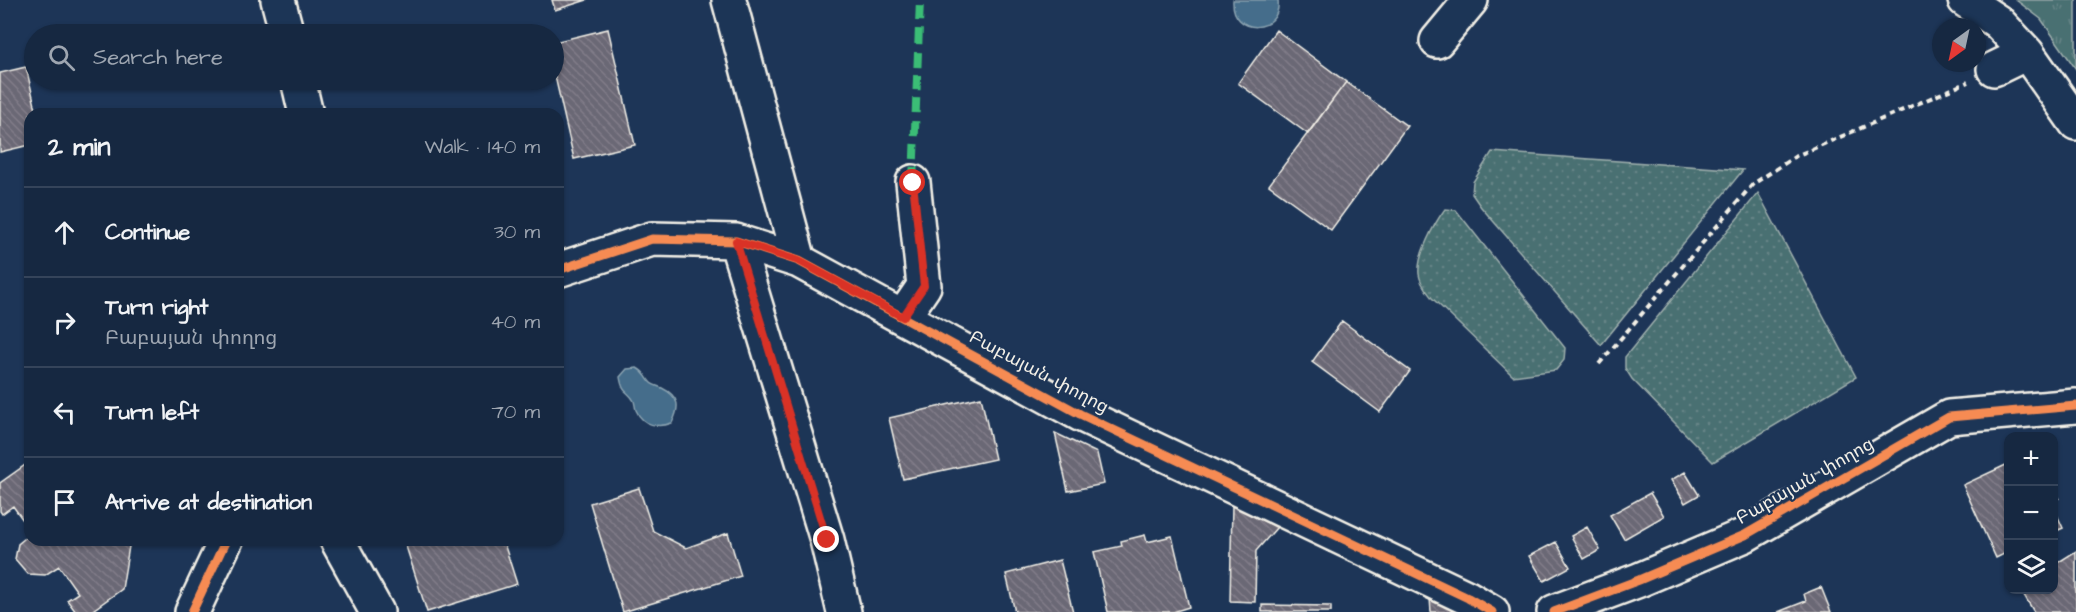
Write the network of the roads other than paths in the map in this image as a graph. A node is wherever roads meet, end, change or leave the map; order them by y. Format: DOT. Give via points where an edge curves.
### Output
graph roads {
  1 [pos="278,0"];
  2 [pos="729,0"];
  3 [pos="1471,0"];
  4 [pos="1965,0"];
  5 [pos="284,24"];
  6 [pos="1437,41"];
  7 [pos="2027,53"];
  8 [pos="1994,69"];
  9 [pos="300,90"];
  10 [pos="305,108"];
  11 [pos="2076,123"];
  12 [pos="913,183"];
  13 [pos="736,241"];
  14 [pos="799,261"];
  15 [pos="564,268"];
  16 [pos="903,317"];
  17 [pos="2076,406"];
  18 [pos="223,546"];
  19 [pos="341,546"];
  20 [pos="192,612"];
  21 [pos="377,612"];
  22 [pos="844,612"];
  23 [pos="1492,612"];
  24 [pos="1554,612"];
  1 -- 5 [label="street"];
  2 -- 14 [label="street"];
  3 -- 6 [label="street"];
  4 -- 7 [label="street" via="1998,22"];
  7 -- 8 [label="street"];
  7 -- 11 [label="street"];
  9 -- 10 [label="street"];
  12 -- 16 [label="street" via="924,286"];
  13 -- 14 [label="street, Բաբայան փողոց"];
  13 -- 15 [label="street, Բաբայան փողոց" via="652,239"];
  13 -- 22 [label="street" via="827,540"];
  14 -- 16 [label="street, Բաբայան փողոց"];
  16 -- 23 [label="street, Բաբայան փողոց" via="1080,414"];
  17 -- 24 [label="street, Բաբայան փողոց" via="1948,417 1745,535"];
  18 -- 20 [label="street"];
  19 -- 21 [label="street"];
}
